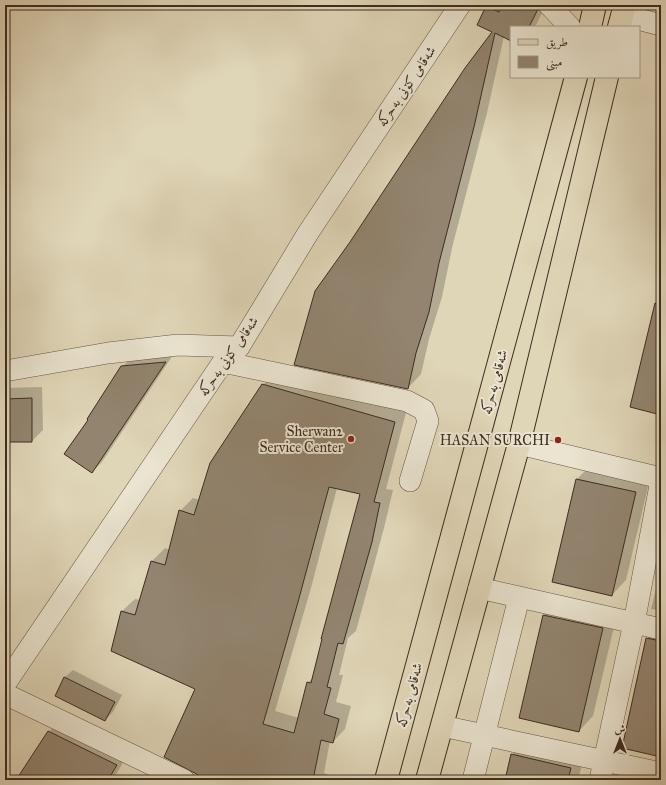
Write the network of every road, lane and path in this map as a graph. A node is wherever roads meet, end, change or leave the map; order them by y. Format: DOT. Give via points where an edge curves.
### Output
graph roads {
  1 [pos="460,5"];
  2 [pos="549,5"];
  3 [pos="596,5"];
  4 [pos="622,16"];
  5 [pos="661,25"];
  6 [pos="569,26"];
  7 [pos="590,26"];
  8 [pos="576,78"];
  9 [pos="607,78"];
  10 [pos="239,347"];
  11 [pos="223,362"];
  12 [pos="5,370"];
  13 [pos="518,444"];
  14 [pos="661,479"];
  15 [pos="410,481"];
  16 [pos="479,588"];
  17 [pos="520,598"];
  18 [pos="634,622"];
  19 [pos="661,629"];
  20 [pos="5,684"];
  21 [pos="5,694"];
  22 [pos="442,726"];
  23 [pos="484,735"];
  24 [pos="602,770"];
  25 [pos="661,773"];
  26 [pos="184,780"];
  27 [pos="386,780"];
  28 [pos="427,780"];
  29 [pos="473,780"];
  1 -- 10 [label="street, شەقامی کۆنی بەحرکە" via="308,233"];
  2 -- 6 [label="street"];
  3 -- 7 [label="main road"];
  4 -- 5 [label="street"];
  8 -- 27 [label="main road, شەقامی بەحرکە"];
  9 -- 13 [label="main road"];
  10 -- 11 [label="street, شەقامی کۆنی بەحرکە"];
  10 -- 12 [label="street" via="178,345 108,353"];
  11 -- 15 [label="street" via="407,401 424,410 428,421"];
  11 -- 20 [label="street, شەقامی کۆنی بەحرکە"];
  13 -- 14 [label="street"];
  13 -- 16 [label="main road"];
  14 -- 18 [label="street"];
  16 -- 17 [label="street"];
  16 -- 22 [label="main road"];
  17 -- 18 [label="street"];
  17 -- 23 [label="street"];
  18 -- 19 [label="street"];
  18 -- 24 [label="street"];
  21 -- 26 [label="street"];
  22 -- 23 [label="street"];
  22 -- 28 [label="main road"];
  23 -- 24 [label="street"];
  23 -- 29 [label="street"];
  24 -- 25 [label="street"];
}
